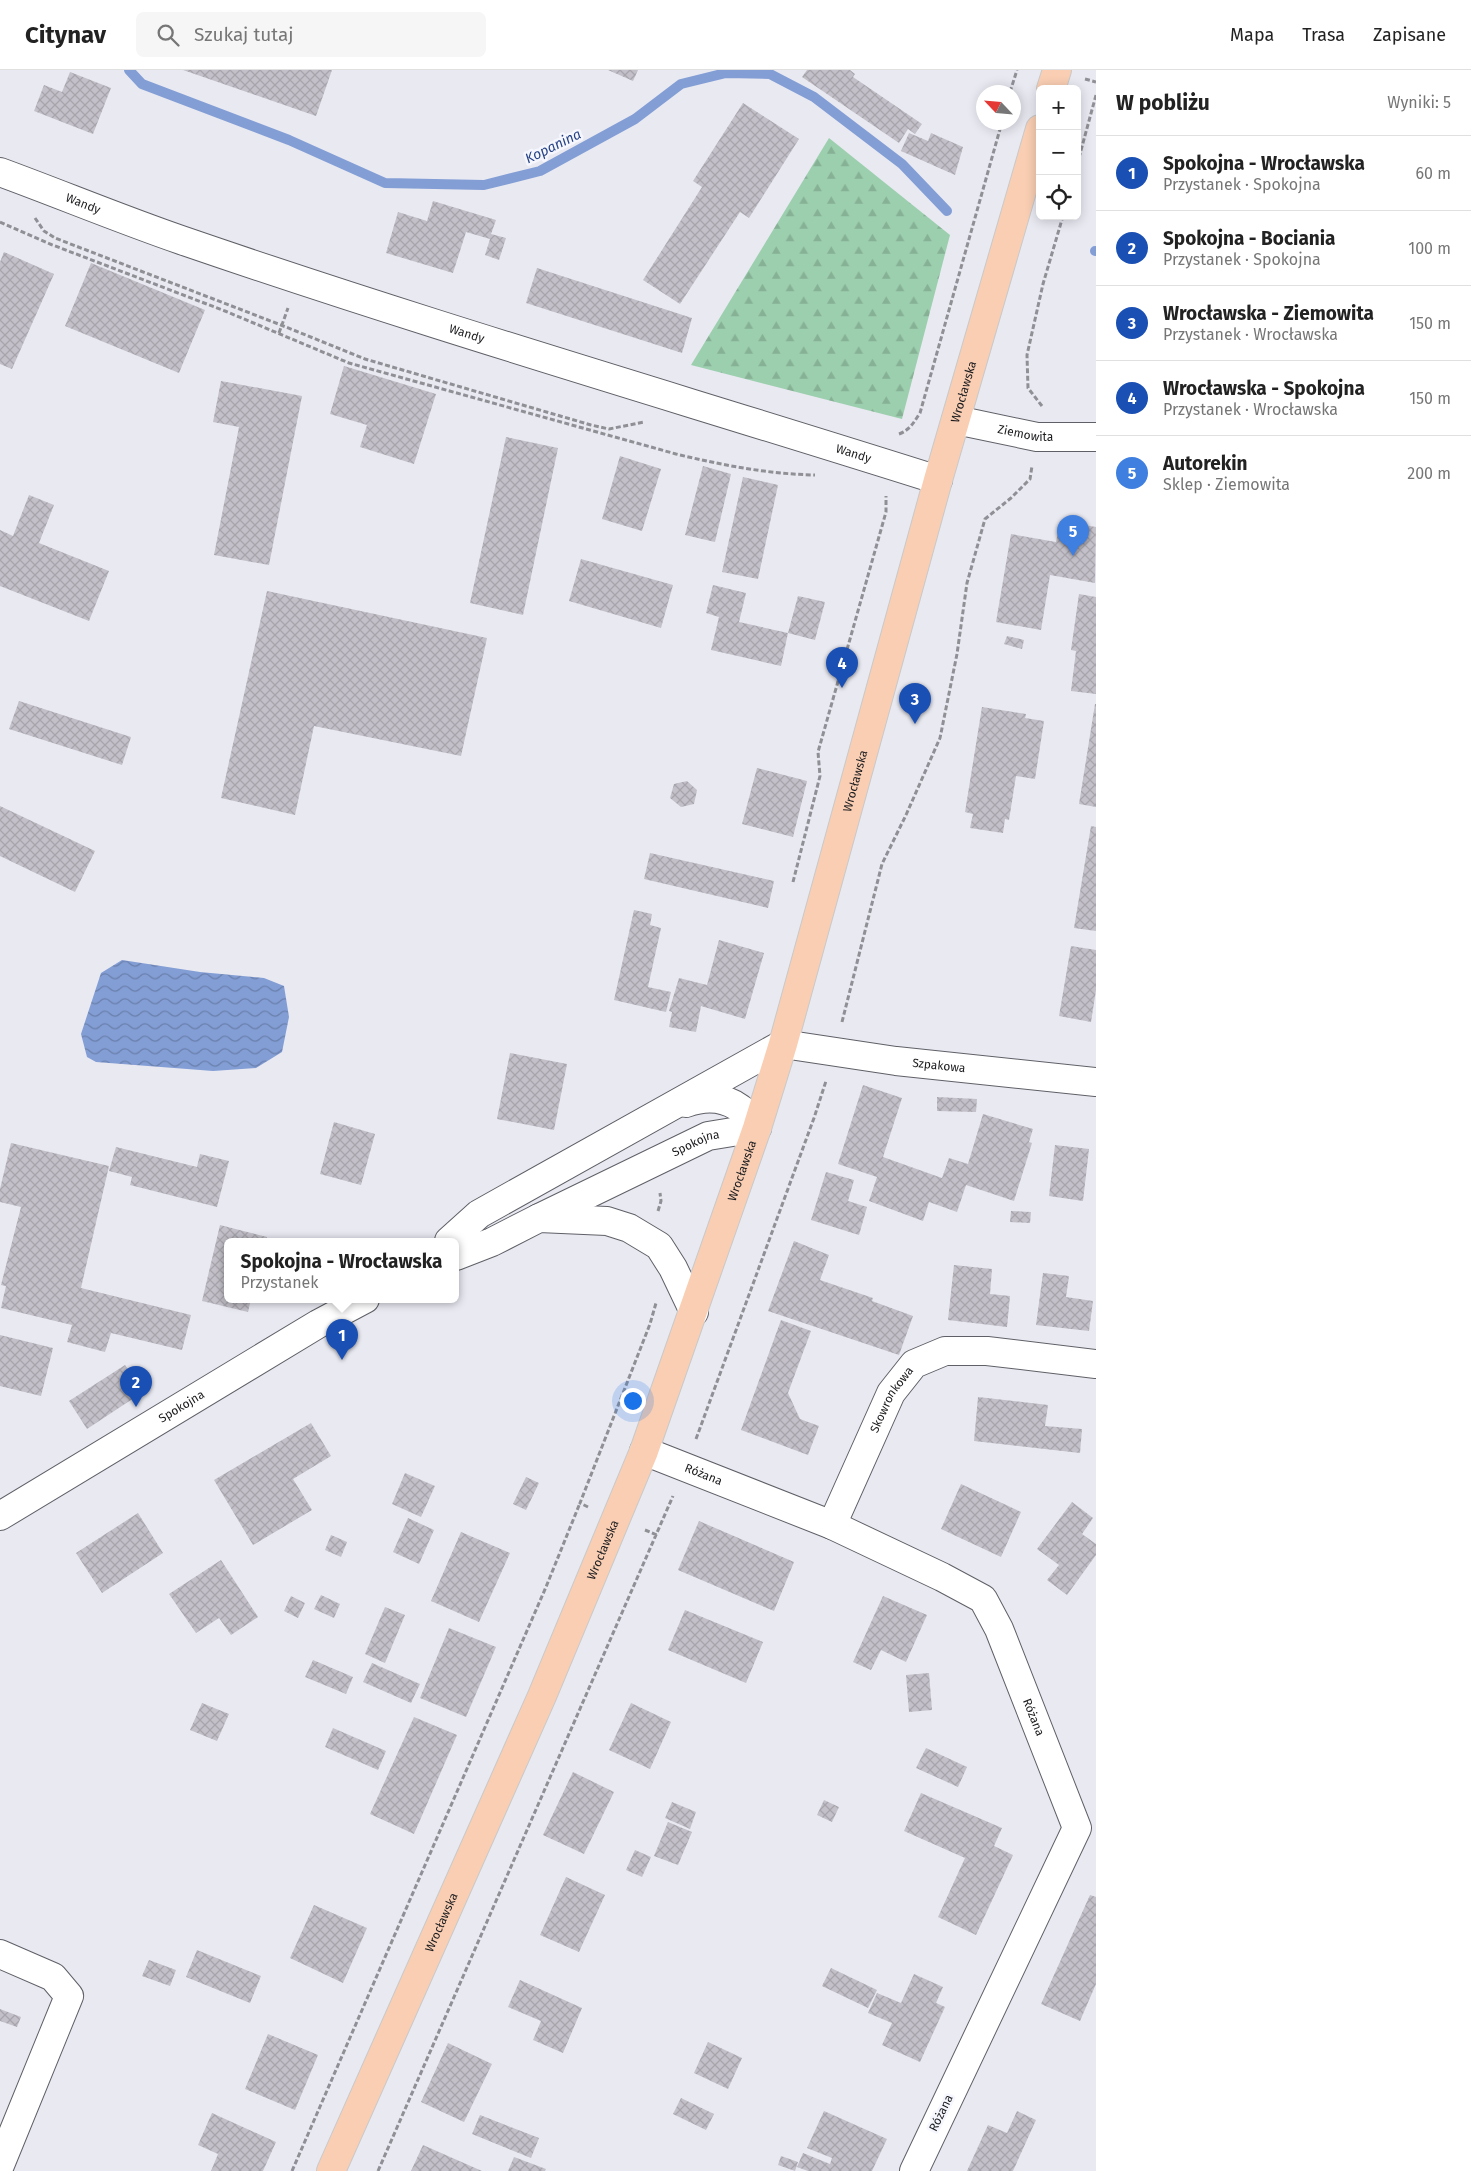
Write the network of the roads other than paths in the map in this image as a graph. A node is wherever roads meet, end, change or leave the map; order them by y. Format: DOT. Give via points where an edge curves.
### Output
graph roads {
  1 [pos="1057,70"];
  2 [pos="1052,85"];
  3 [pos="1040,130"];
  4 [pos="0,172"];
  5 [pos="956,420"];
  6 [pos="1096,437"];
  7 [pos="938,480"];
  8 [pos="783,1044"];
  9 [pos="1096,1082"];
  10 [pos="661,1112"];
  11 [pos="757,1128"];
  12 [pos="539,1218"];
  13 [pos="452,1238"];
  14 [pos="459,1255"];
  15 [pos="357,1303"];
  16 [pos="694,1312"];
  17 [pos="1096,1364"];
  18 [pos="644,1450"];
  19 [pos="0,1516"];
  20 [pos="832,1525"];
  21 [pos="1087,1825"];
  22 [pos="0,1954"];
  23 [pos="0,2165"];
  24 [pos="331,2171"];
  25 [pos="914,2171"];
  1 -- 2 [label="main road"];
  3 -- 5 [label="main road, Wrocławska"];
  4 -- 7 [label="street, Wandy" via="180,239 353,297"];
  5 -- 6 [label="street, Ziemowita" via="1037,436"];
  5 -- 7 [label="main road, Wrocławska"];
  7 -- 8 [label="main road, Wrocławska"];
  8 -- 9 [label="street, Szpakowa" via="896,1061"];
  8 -- 10 [label="street"];
  8 -- 11 [label="main road, Wrocławska"];
  10 -- 11 [label="street" via="690,1101 721,1099 744,1110"];
  10 -- 13 [label="street" via="479,1214"];
  11 -- 12 [label="street, Spokojna" via="708,1136"];
  11 -- 16 [label="main road, Wrocławska"];
  12 -- 14 [label="street, Spokojna"];
  12 -- 16 [label="street, Spokojna" via="607,1221 629,1228 659,1246"];
  15 -- 19 [label="street, Spokojna"];
  16 -- 18 [label="main road, Wrocławska"];
  17 -- 20 [label="street, Skowronkowa" via="987,1351 944,1351 914,1364 891,1393"];
  18 -- 20 [label="street, Różana"];
  18 -- 24 [label="main road, Wrocławska" via="542,1696"];
  20 -- 21 [label="street, Różana" via="983,1599"];
  21 -- 25 [label="street, Różana"];
  22 -- 23 [label="street" via="54,1976 69,1996"];
}
